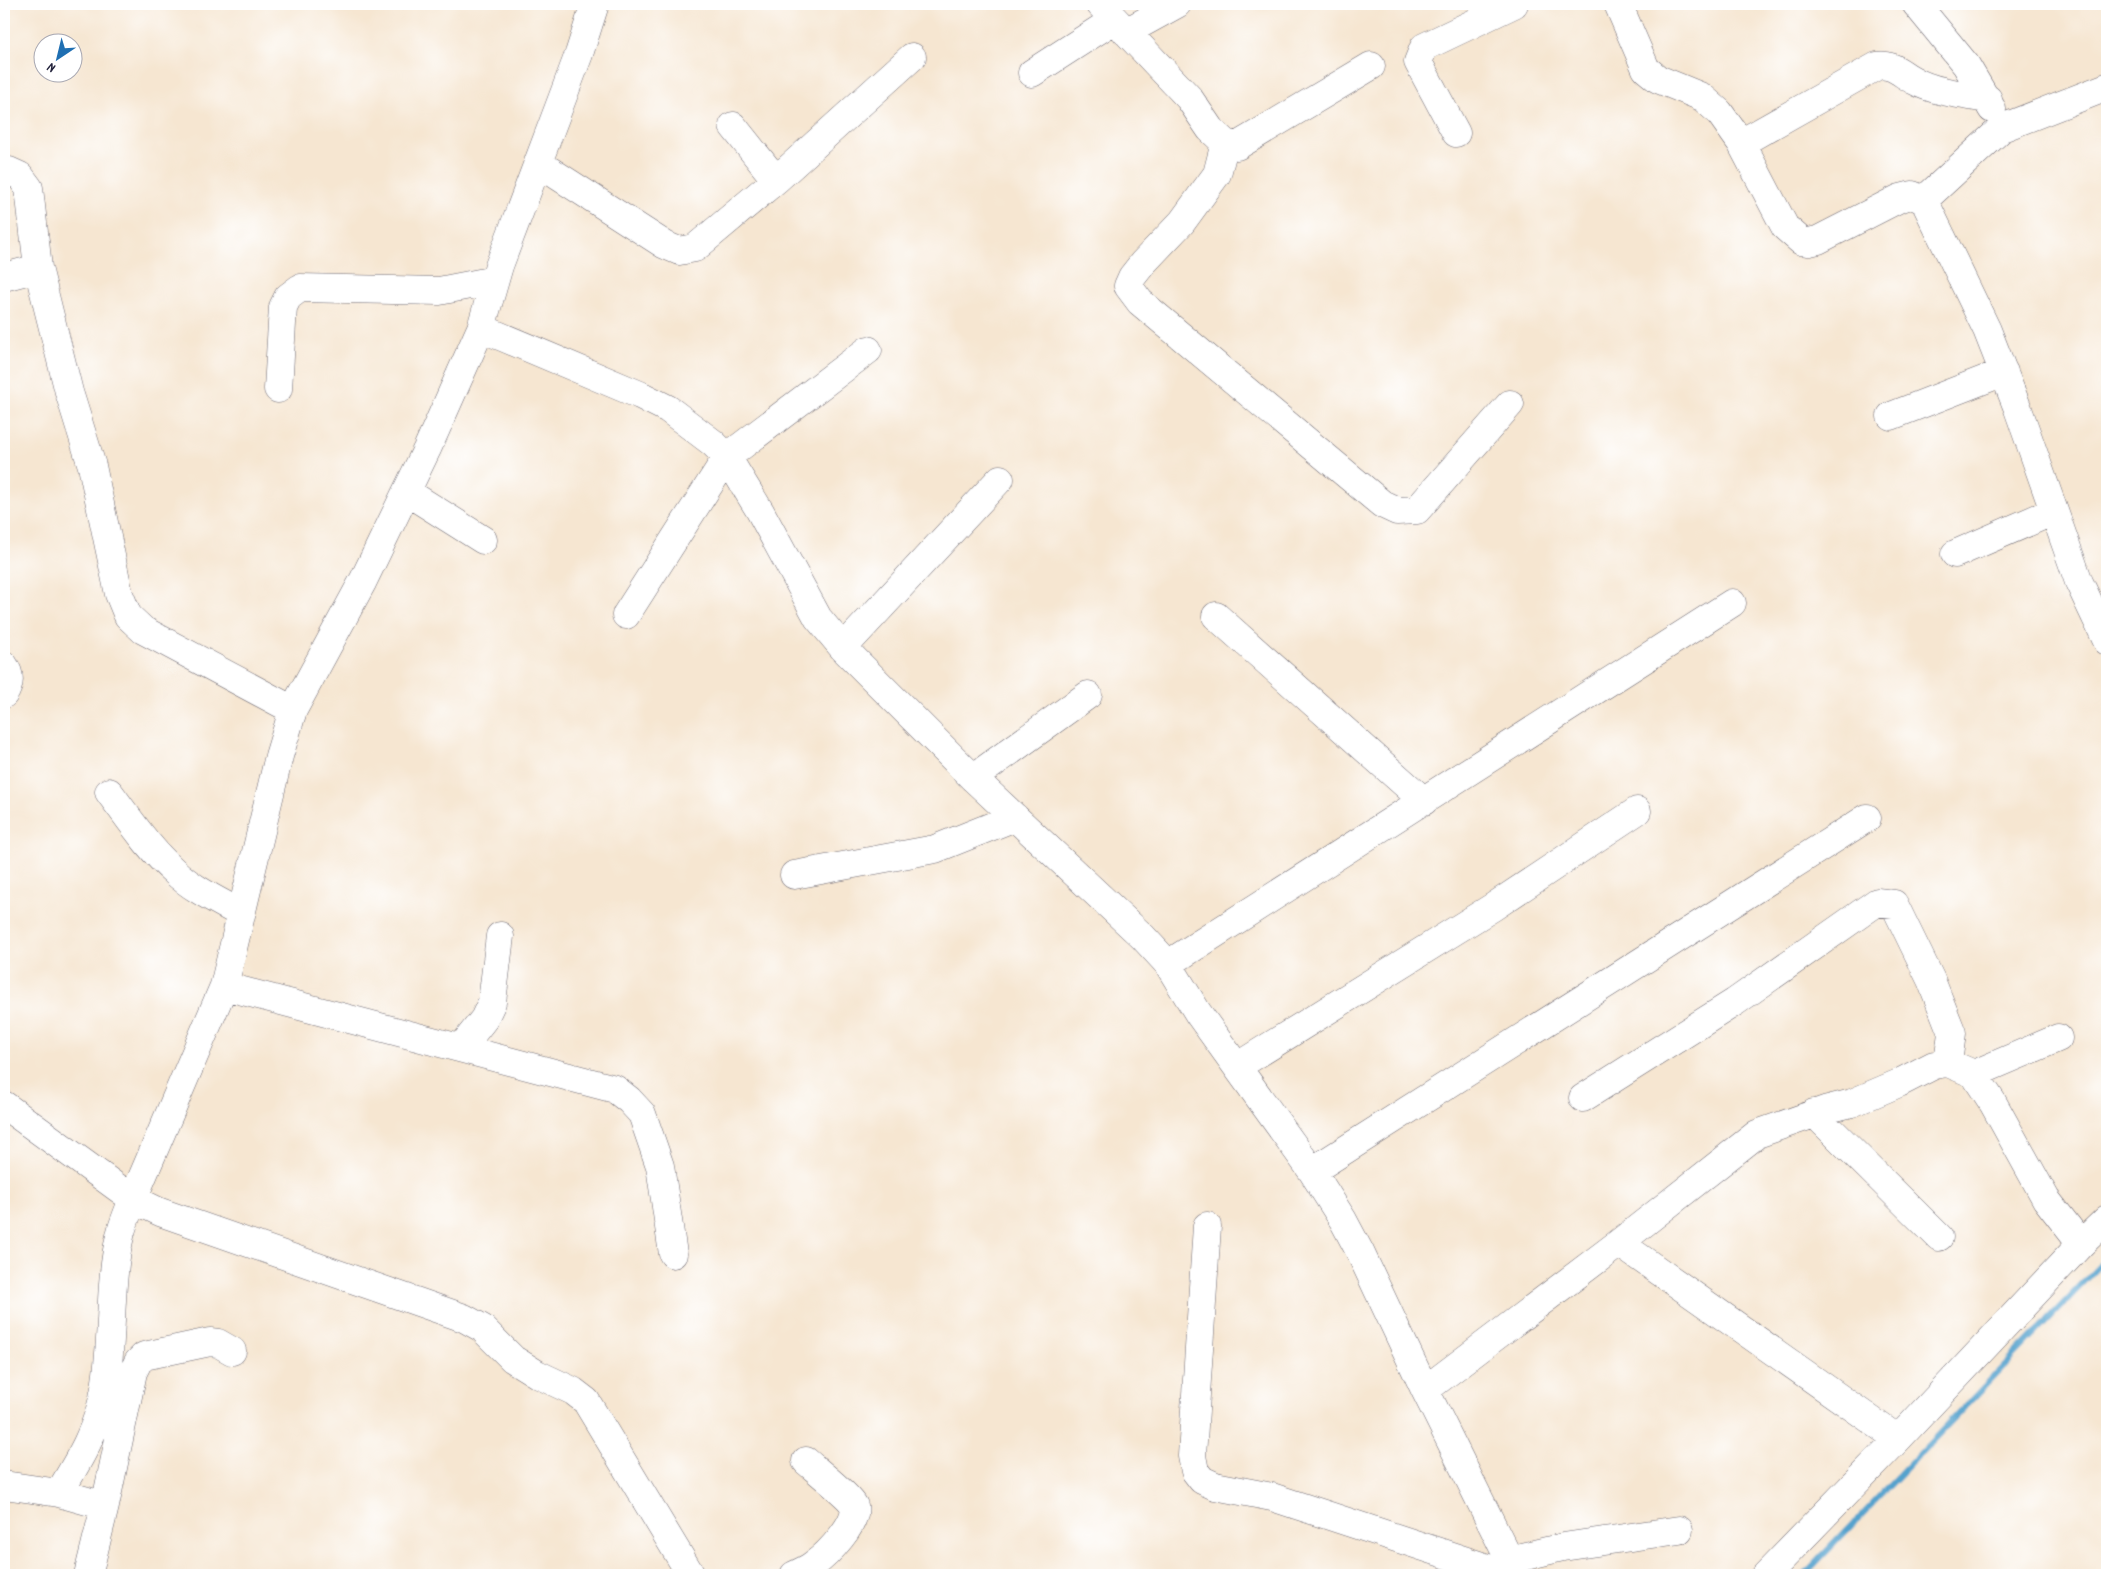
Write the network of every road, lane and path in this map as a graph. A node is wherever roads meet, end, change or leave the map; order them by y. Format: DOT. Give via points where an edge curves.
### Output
graph roads {
  1 [pos="595,4"];
  2 [pos="1178,4"];
  3 [pos="1514,4"];
  4 [pos="1618,4"];
  5 [pos="1916,4"];
  6 [pos="1113,19"];
  7 [pos="912,57"];
  8 [pos="1371,66"];
  9 [pos="1032,73"];
  10 [pos="2107,87"];
  11 [pos="1988,99"];
  12 [pos="733,126"];
  13 [pos="2002,128"];
  14 [pos="1456,133"];
  15 [pos="1225,143"];
  16 [pos="1741,143"];
  17 [pos="538,163"];
  18 [pos="4,173"];
  19 [pos="776,180"];
  20 [pos="1924,200"];
  21 [pos="38,268"];
  22 [pos="4,277"];
  23 [pos="495,280"];
  24 [pos="480,328"];
  25 [pos="868,350"];
  26 [pos="2004,372"];
  27 [pos="278,389"];
  28 [pos="1510,404"];
  29 [pos="1891,416"];
  30 [pos="727,457"];
  31 [pos="1000,479"];
  32 [pos="406,492"];
  33 [pos="2054,511"];
  34 [pos="483,540"];
  35 [pos="1955,554"];
  36 [pos="1732,604"];
  37 [pos="626,615"];
  38 [pos="1216,616"];
  39 [pos="2107,641"];
  40 [pos="843,648"];
  41 [pos="4,665"];
  42 [pos="4,694"];
  43 [pos="1088,695"];
  44 [pos="293,710"];
  45 [pos="973,778"];
  46 [pos="109,792"];
  47 [pos="1424,801"];
  48 [pos="1637,812"];
  49 [pos="1016,817"];
  50 [pos="1867,818"];
  51 [pos="794,875"];
  52 [pos="241,914"];
  53 [pos="500,936"];
  54 [pos="1168,964"];
  55 [pos="224,986"];
  56 [pos="2058,1038"];
  57 [pos="461,1048"];
  58 [pos="1948,1063"];
  59 [pos="1238,1066"];
  60 [pos="1974,1074"];
  61 [pos="1583,1098"];
  62 [pos="4,1105"];
  63 [pos="1814,1113"];
  64 [pos="1312,1170"];
  65 [pos="133,1199"];
  66 [pos="2107,1219"];
  67 [pos="1207,1226"];
  68 [pos="1939,1237"];
  69 [pos="1619,1243"];
  70 [pos="2081,1244"];
  71 [pos="673,1254"];
  72 [pos="232,1351"];
  73 [pos="1425,1390"];
  74 [pos="1898,1439"];
  75 [pos="806,1461"];
  76 [pos="4,1485"];
  77 [pos="59,1493"];
  78 [pos="105,1506"];
  79 [pos="1679,1530"];
  80 [pos="1512,1570"];
  81 [pos="88,1575"];
  82 [pos="691,1575"];
  83 [pos="794,1575"];
  84 [pos="1766,1575"];
  1 -- 17 [label="street"];
  2 -- 6 [label="street"];
  3 -- 14 [label="street" via="1424,47 1418,62"];
  4 -- 16 [label="street" via="1646,69 1658,79 1702,97 1719,112"];
  5 -- 11 [label="street" via="1966,65"];
  6 -- 9 [label="street"];
  6 -- 15 [label="street" via="1189,98 1210,129"];
  7 -- 19 [label="street"];
  8 -- 15 [label="street" via="1237,146"];
  10 -- 13 [label="street"];
  11 -- 13 [label="street"];
  11 -- 16 [label="street" via="1930,87 1891,65 1877,66"];
  12 -- 19 [label="street"];
  13 -- 20 [label="street"];
  15 -- 28 [label="street" via="1217,174 1182,222 1132,277 1128,286 1140,302 1382,504 1397,511 1417,510"];
  16 -- 20 [label="street" via="1785,227 1800,241 1818,240 1900,198 1912,195"];
  17 -- 19 [label="street" via="665,245 678,250 695,248"];
  17 -- 23 [label="street"];
  18 -- 21 [label="street" via="9,171 20,176 29,188"];
  20 -- 26 [label="street"];
  21 -- 22 [label="street"];
  21 -- 44 [label="street" via="69,392 92,466 119,594 128,616 150,634"];
  23 -- 24 [label="street"];
  23 -- 27 [label="street" via="439,291 300,288 283,307"];
  24 -- 30 [label="street" via="668,409"];
  24 -- 32 [label="street"];
  25 -- 30 [label="street"];
  26 -- 29 [label="street"];
  26 -- 33 [label="street"];
  30 -- 37 [label="street"];
  30 -- 40 [label="street" via="818,618"];
  31 -- 40 [label="street"];
  32 -- 34 [label="street"];
  32 -- 44 [label="street" via="363,581"];
  33 -- 35 [label="street"];
  33 -- 39 [label="street" via="2079,582"];
  36 -- 47 [label="street"];
  38 -- 47 [label="street"];
  40 -- 45 [label="street"];
  41 -- 42 [label="street" via="10,682"];
  43 -- 45 [label="street"];
  44 -- 52 [label="street"];
  45 -- 49 [label="street"];
  46 -- 52 [label="street" via="149,845 176,873"];
  47 -- 54 [label="street"];
  48 -- 59 [label="street" via="1493,907"];
  49 -- 51 [label="street" via="935,849"];
  49 -- 54 [label="street"];
  50 -- 64 [label="street"];
  52 -- 55 [label="street"];
  53 -- 57 [label="street" via="492,1002 484,1019"];
  54 -- 59 [label="street" via="1198,1013"];
  55 -- 57 [label="street"];
  55 -- 65 [label="street"];
  56 -- 60 [label="street"];
  57 -- 71 [label="street" via="615,1089 629,1100 642,1114 660,1166"];
  58 -- 60 [label="street"];
  58 -- 61 [label="street" via="1952,1032 1931,980 1894,904 1877,902 1735,1002"];
  58 -- 63 [label="street" via="1934,1065 1852,1103"];
  59 -- 64 [label="street"];
  60 -- 70 [label="street" via="2046,1199"];
  62 -- 65 [label="street"];
  63 -- 68 [label="street"];
  63 -- 69 [label="street" via="1757,1134"];
  64 -- 73 [label="street" via="1360,1252"];
  65 -- 77 [label="street" via="121,1232 105,1389 84,1451"];
  65 -- 82 [label="street" via="160,1212 464,1318 482,1328 514,1359 586,1401"];
  66 -- 70 [label="street"];
  67 -- 80 [label="street" via="1192,1456 1194,1471 1202,1480 1215,1486 1272,1497"];
  69 -- 73 [label="street"];
  69 -- 74 [label="street"];
  70 -- 74 [label="street"];
  72 -- 78 [label="street" via="210,1342 144,1356 138,1362 133,1372"];
  73 -- 80 [label="street"];
  74 -- 84 [label="street"];
  75 -- 83 [label="street" via="854,1504 855,1515 851,1524 814,1565"];
  76 -- 77 [label="street"];
  77 -- 78 [label="street"];
  78 -- 81 [label="street"];
  79 -- 80 [label="street" via="1563,1547"];
}
